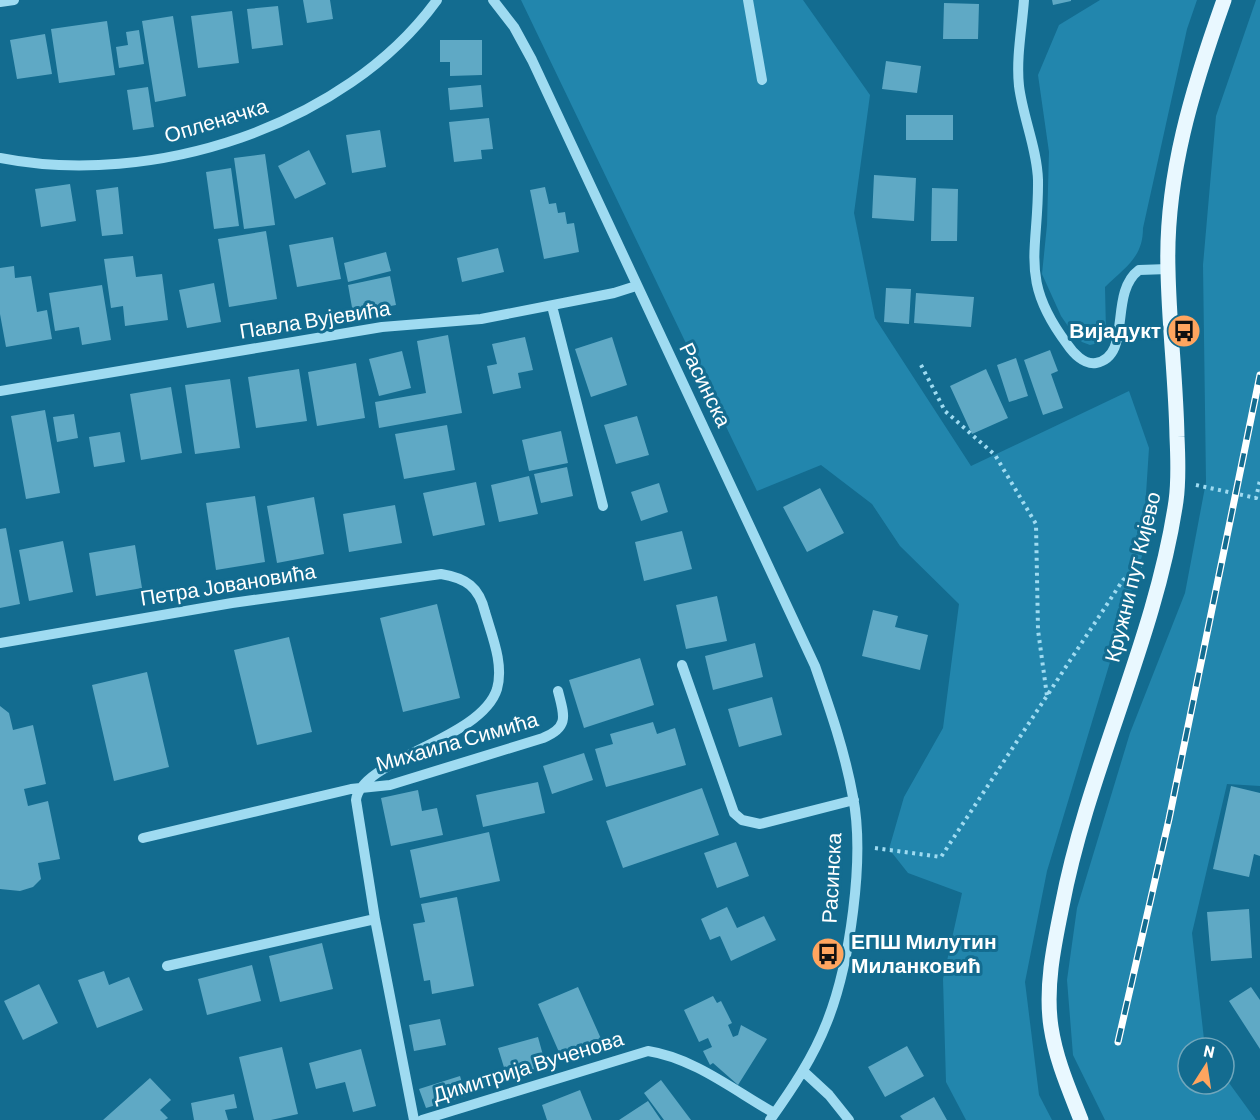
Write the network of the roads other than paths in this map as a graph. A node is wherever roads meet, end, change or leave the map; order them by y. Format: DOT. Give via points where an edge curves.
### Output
graph roads {
  1 [pos="14,0"];
  2 [pos="438,0"];
  3 [pos="493,0"];
  4 [pos="748,0"];
  5 [pos="1024,0"];
  6 [pos="1224,0"];
  7 [pos="0,2"];
  8 [pos="762,80"];
  9 [pos="0,158"];
  10 [pos="1168,269"];
  11 [pos="636,286"];
  12 [pos="552,306"];
  13 [pos="0,391"];
  14 [pos="603,506"];
  15 [pos="462,579"];
  16 [pos="0,643"];
  17 [pos="682,665"];
  18 [pos="558,691"];
  19 [pos="359,787"];
  20 [pos="854,800"];
  21 [pos="143,838"];
  22 [pos="375,919"];
  23 [pos="167,966"];
  24 [pos="803,1071"];
  25 [pos="772,1117"];
  26 [pos="414,1120"];
  27 [pos="422,1120"];
  28 [pos="849,1120"];
  29 [pos="1081,1120"];
  1 -- 7 [label="street"];
  2 -- 9 [label="street, Опленачка" via="407,37 365,72 257,133 211,147 124,163 41,165"];
  3 -- 11 [label="street, Расинска" via="532,60"];
  4 -- 8 [label="street"];
  5 -- 10 [label="street" via="1019,86 1038,180 1033,276 1046,309 1076,354 1087,362 1098,363 1115,345 1126,283 1139,270"];
  6 -- 10 [label="main road, Кружни пут Кијево" via="1187,111 1169,223"];
  10 -- 29 [label="main road, Кружни пут Кијево" via="1178,459 1176,499 1142,637 1069,869 1051,955 1051,1025 1061,1071"];
  11 -- 12 [label="street, Павла Вујевића"];
  11 -- 20 [label="street, Расинска" via="815,666 839,736"];
  12 -- 13 [label="street, Павла Вујевића" via="481,319 382,327"];
  12 -- 14 [label="street"];
  15 -- 16 [label="street, Петра Јовановића" via="441,574 232,603"];
  15 -- 19 [label="street, Михаила Симића" via="478,591 482,601 498,662 497,689 490,702 467,723"];
  17 -- 20 [label="street, Расинска" via="735,813 742,820 760,824"];
  18 -- 19 [label="street, Михаила Симића" via="564,714 563,724 555,733 390,785"];
  19 -- 21 [label="street"];
  19 -- 22 [label="street, Михаила Симића" via="356,808"];
  20 -- 24 [label="street, Расинска" via="856,846 850,929 828,1021"];
  22 -- 23 [label="street"];
  22 -- 26 [label="street, Михаила Симића"];
  24 -- 25 [label="street, Расинска"];
  24 -- 28 [label="street"];
  25 -- 27 [label="street, Димитрија Вученова" via="688,1063 648,1051"];
}
